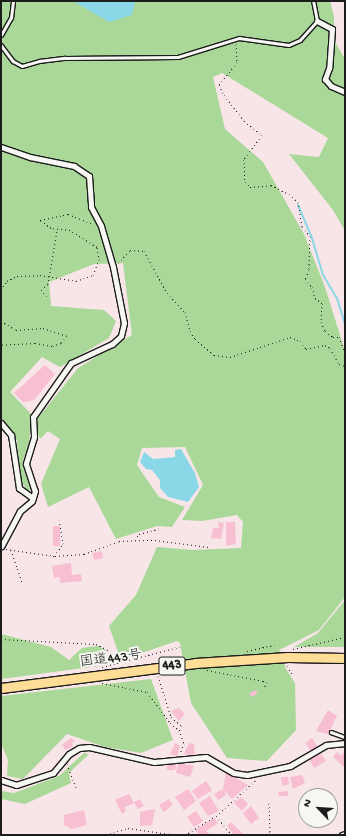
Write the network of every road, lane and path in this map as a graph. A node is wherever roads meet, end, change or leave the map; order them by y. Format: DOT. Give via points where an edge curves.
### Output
graph roads {
  1 [pos="13,1"];
  2 [pos="312,1"];
  3 [pos="317,21"];
  4 [pos="1,35"];
  5 [pos="233,40"];
  6 [pos="1,45"];
  7 [pos="345,92"];
  8 [pos="1,146"];
  9 [pos="101,226"];
  10 [pos="57,229"];
  11 [pos="113,267"];
  12 [pos="48,276"];
  13 [pos="1,290"];
  14 [pos="46,296"];
  15 [pos="1,322"];
  16 [pos="1,345"];
  17 [pos="345,353"];
  18 [pos="345,366"];
  19 [pos="1,424"];
  20 [pos="33,498"];
  21 [pos="60,520"];
  22 [pos="158,528"];
  23 [pos="134,541"];
  24 [pos="1,547"];
  25 [pos="208,547"];
  26 [pos="11,550"];
  27 [pos="54,556"];
  28 [pos="23,584"];
  29 [pos="345,637"];
  30 [pos="1,639"];
  31 [pos="274,645"];
  32 [pos="179,647"];
  33 [pos="286,657"];
  34 [pos="345,658"];
  35 [pos="244,659"];
  36 [pos="195,663"];
  37 [pos="154,668"];
  38 [pos="292,674"];
  39 [pos="92,676"];
  40 [pos="1,688"];
  41 [pos="264,688"];
  42 [pos="179,731"];
  43 [pos="331,732"];
  44 [pos="345,737"];
  45 [pos="345,743"];
  46 [pos="69,754"];
  47 [pos="180,759"];
  48 [pos="267,771"];
  49 [pos="1,780"];
  50 [pos="76,787"];
  51 [pos="269,803"];
  52 [pos="216,816"];
  53 [pos="106,835"];
  54 [pos="177,835"];
  55 [pos="185,835"];
  56 [pos="232,835"];
  57 [pos="270,835"];
  1 -- 4 [label="lane" via="11,18"];
  2 -- 3 [label="lane"];
  3 -- 5 [label="lane" via="300,40 289,45 239,38"];
  3 -- 7 [label="street" via="332,28 329,68 325,79 331,86"];
  5 -- 6 [label="lane" via="178,57 65,58 22,66 13,61"];
  5 -- 17 [label="path" via="236,44 237,62 219,85 244,121 262,135 244,159 245,182 250,187 271,185 290,194 298,202 302,227 310,236 309,270 305,279 312,287 315,298 322,303 321,322 325,331 332,337 338,337"];
  8 -- 9 [label="street" via="30,158 74,166 89,176 91,207"];
  9 -- 10 [label="path" via="68,214 40,220 47,226"];
  9 -- 11 [label="street"];
  10 -- 12 [label="path"];
  10 -- 12 [label="path" via="70,230 97,247 98,269 86,280 66,281"];
  11 -- 18 [label="path" via="130,250 144,251 167,293 185,312 195,339 214,355 230,357 290,337 300,341 306,349 325,345 330,348 339,364"];
  11 -- 20 [label="street" via="123,330 112,344 71,363 33,417 34,437 26,464 35,491"];
  12 -- 13 [label="path" via="17,276 7,282"];
  12 -- 14 [label="path" via="48,284 42,290"];
  15 -- 16 [label="path" via="16,330 43,328 67,336 61,343 52,346"];
  19 -- 20 [label="street" via="12,435 19,488"];
  20 -- 24 [label="street" via="20,511"];
  21 -- 27 [label="path" via="63,544"];
  22 -- 23 [label="path" via="139,534"];
  23 -- 25 [label="path" via="155,540"];
  23 -- 27 [label="path" via="119,542 84,554"];
  24 -- 26 [label="path"];
  26 -- 27 [label="path"];
  26 -- 28 [label="path"];
  29 -- 33 [label="path" via="291,649"];
  30 -- 32 [label="path" via="96,644 108,650 95,670"];
  31 -- 35 [label="path" via="248,650"];
  33 -- 34 [label="highway, 国道443号 / 443"];
  33 -- 35 [label="highway, 国道443号 / 443"];
  33 -- 38 [label="path"];
  35 -- 36 [label="highway, 国道443号 / 443"];
  36 -- 37 [label="highway, 国道443号 / 443"];
  36 -- 41 [label="path" via="207,670 267,682"];
  37 -- 39 [label="highway, 国道443号 / 443"];
  37 -- 42 [label="path" via="171,717 182,726"];
  39 -- 40 [label="highway, 国道443号 / 443"];
  39 -- 42 [label="path" via="99,682 147,692"];
  42 -- 47 [label="path" via="184,743"];
  43 -- 44 [label="lane"];
  45 -- 48 [label="street" via="326,745 290,766"];
  46 -- 47 [label="street" via="79,748 89,747 154,762"];
  46 -- 49 [label="street" via="53,773 33,781 16,785"];
  46 -- 50 [label="path" via="67,764"];
  47 -- 48 [label="street" via="206,757 234,773 247,775"];
  48 -- 52 [label="path"];
  51 -- 57 [label="path"];
  52 -- 55 [label="path"];
  52 -- 56 [label="path"];
  53 -- 54 [label="path" via="128,828"];
}
